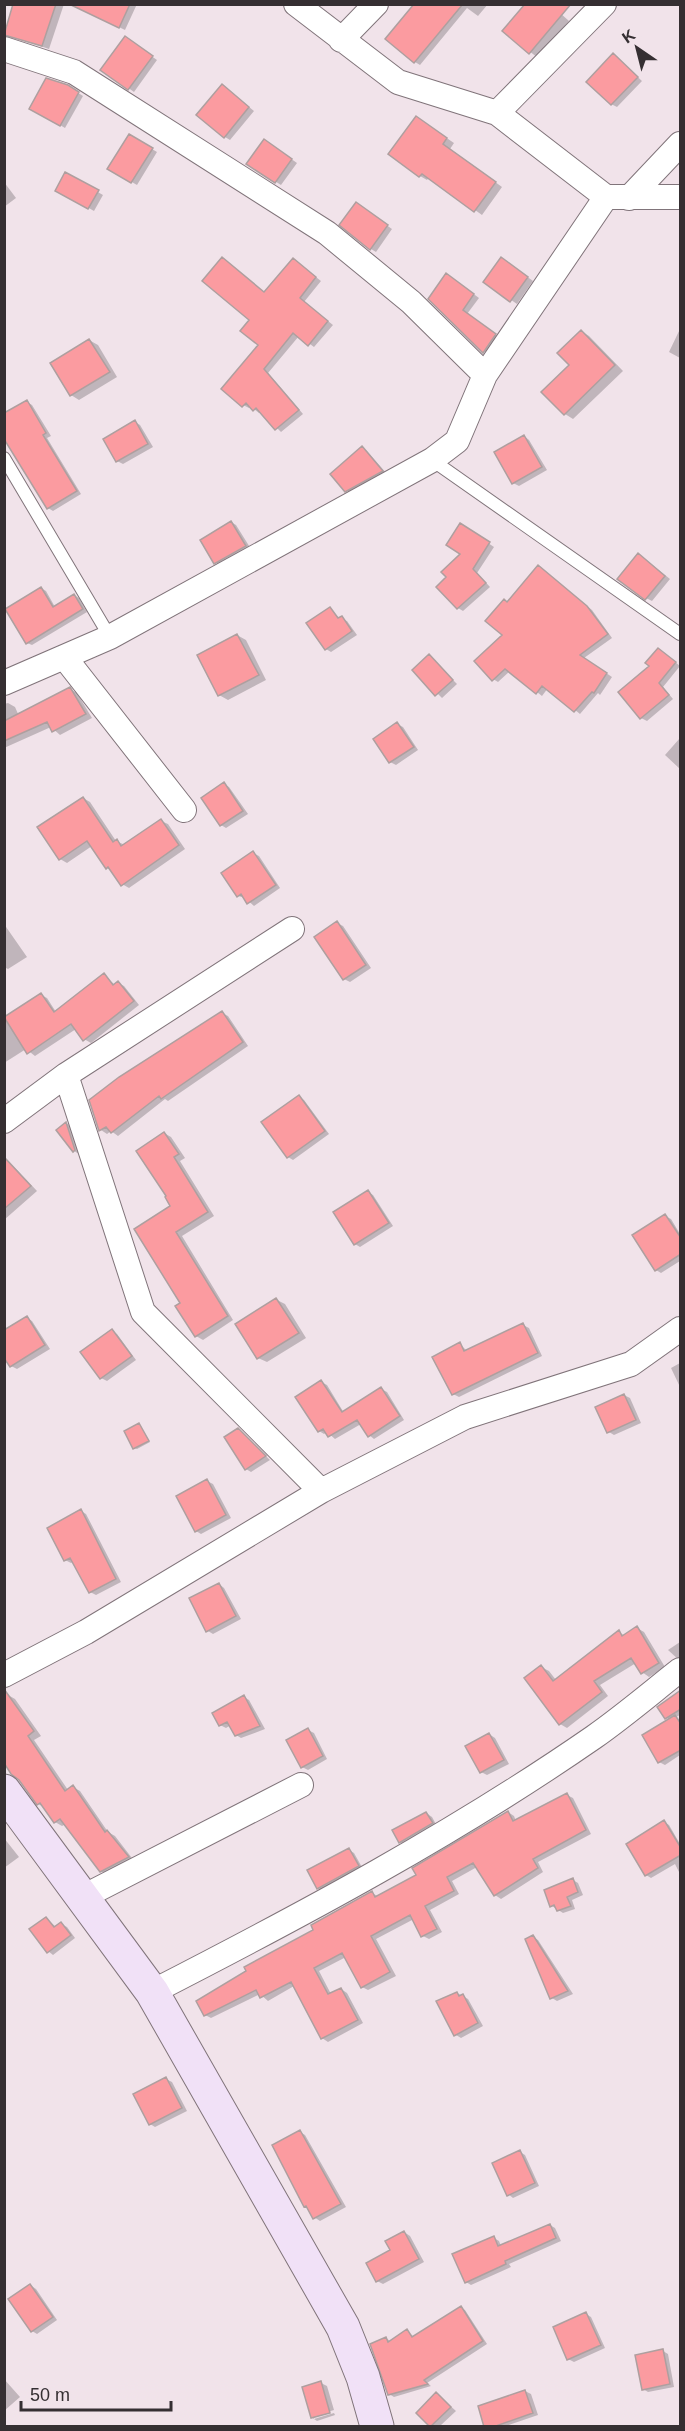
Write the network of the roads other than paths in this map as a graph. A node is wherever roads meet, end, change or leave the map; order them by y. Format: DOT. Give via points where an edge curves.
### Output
graph roads {
  1 [pos="296,4"];
  2 [pos="376,4"];
  3 [pos="604,4"];
  4 [pos="341,40"];
  5 [pos="4,49"];
  6 [pos="497,113"];
  7 [pos="681,144"];
  8 [pos="681,197"];
  9 [pos="618,198"];
  10 [pos="485,375"];
  11 [pos="4,458"];
  12 [pos="432,460"];
  13 [pos="681,634"];
  14 [pos="110,637"];
  15 [pos="65,658"];
  16 [pos="4,683"];
  17 [pos="183,810"];
  18 [pos="292,928"];
  19 [pos="66,1075"];
  20 [pos="4,1121"];
  21 [pos="681,1329"];
  22 [pos="321,1491"];
  23 [pos="681,1670"];
  24 [pos="4,1675"];
  25 [pos="301,1785"];
  26 [pos="4,1791"];
  27 [pos="82,1897"];
  28 [pos="152,1992"];
  29 [pos="377,2427"];
  1 -- 4 [label="street"];
  2 -- 4 [label="street"];
  3 -- 6 [label="street"];
  4 -- 6 [label="street" via="398,82"];
  5 -- 10 [label="street" via="74,72 327,233 411,302"];
  6 -- 9 [label="street"];
  7 -- 9 [label="street"];
  8 -- 9 [label="street"];
  9 -- 10 [label="street"];
  10 -- 12 [label="street" via="458,441"];
  11 -- 14 [label="lane"];
  12 -- 13 [label="lane"];
  12 -- 14 [label="street"];
  14 -- 15 [label="street"];
  15 -- 16 [label="street"];
  15 -- 17 [label="street"];
  18 -- 19 [label="street"];
  19 -- 20 [label="street"];
  19 -- 22 [label="street" via="143,1312"];
  21 -- 22 [label="street" via="632,1364 465,1417"];
  22 -- 24 [label="street" via="86,1632"];
  23 -- 28 [label="street" via="594,1736 447,1832"];
  25 -- 27 [label="street"];
  26 -- 27 [label="street"];
  27 -- 28 [label="street"];
  28 -- 29 [label="street" via="343,2326"];
}
